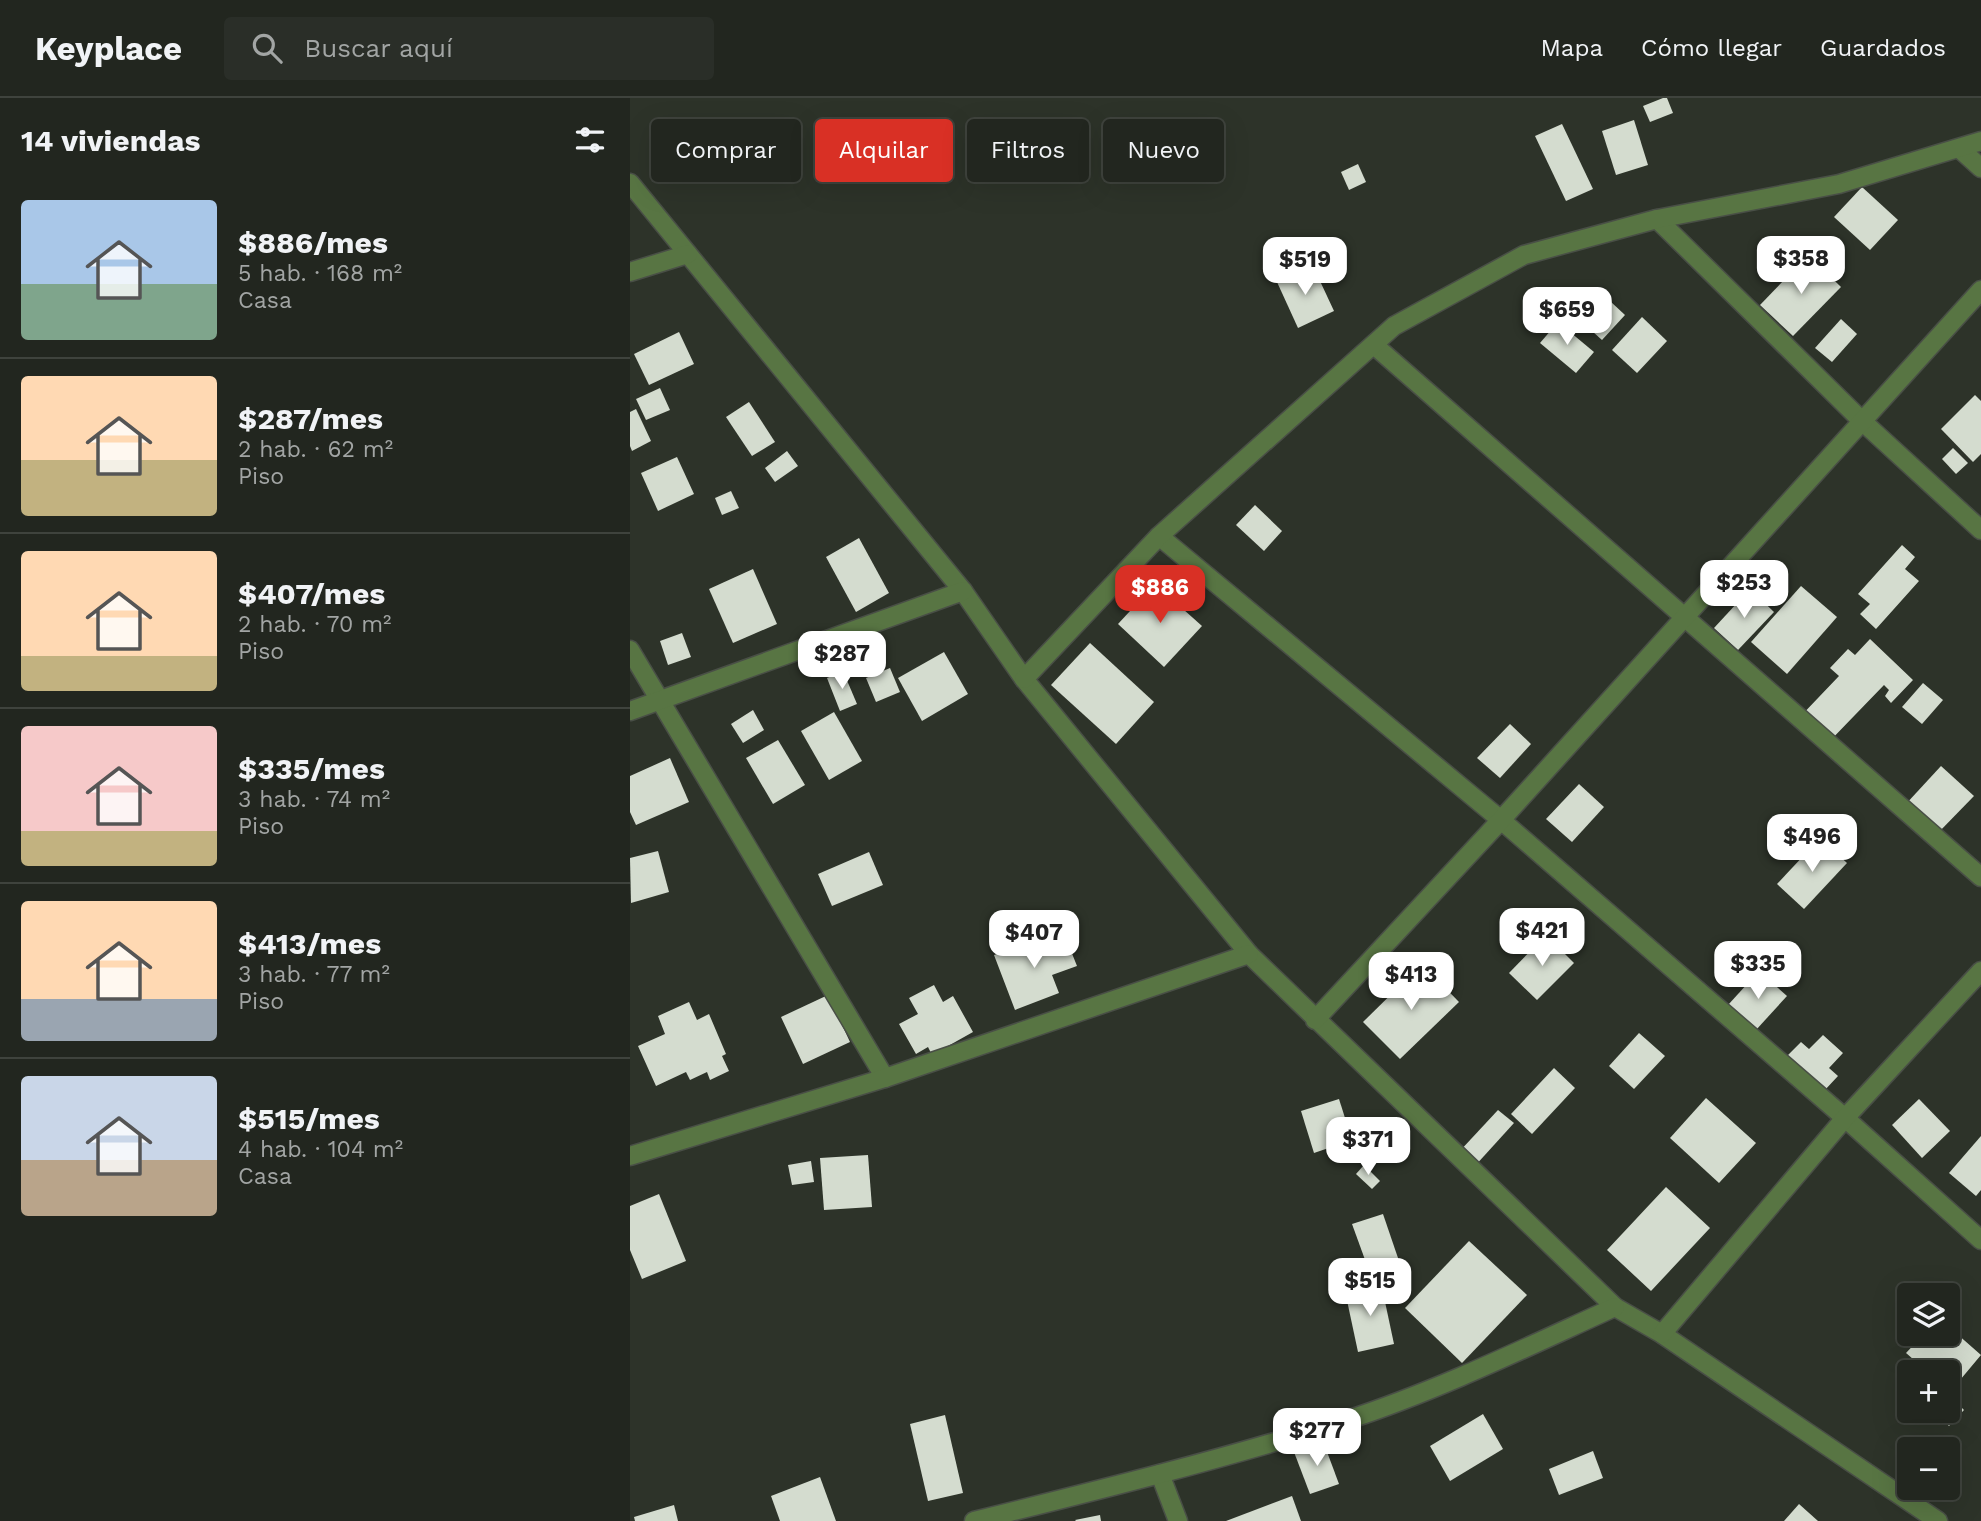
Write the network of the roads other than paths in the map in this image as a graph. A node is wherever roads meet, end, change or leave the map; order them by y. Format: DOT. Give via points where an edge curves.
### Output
graph roads {
  1 [pos="1981,141"];
  2 [pos="1960,149"];
  3 [pos="1981,168"];
  4 [pos="630,183"];
  5 [pos="1657,219"];
  6 [pos="688,254"];
  7 [pos="630,272"];
  8 [pos="1981,290"];
  9 [pos="1374,345"];
  10 [pos="1862,421"];
  11 [pos="1981,530"];
  12 [pos="1159,536"];
  13 [pos="963,591"];
  14 [pos="1684,618"];
  15 [pos="630,650"];
  16 [pos="1024,679"];
  17 [pos="660,701"];
  18 [pos="630,711"];
  19 [pos="1501,820"];
  20 [pos="1981,877"];
  21 [pos="1249,954"];
  22 [pos="1981,971"];
  23 [pos="1315,1020"];
  24 [pos="885,1079"];
  25 [pos="1845,1118"];
  26 [pos="630,1156"];
  27 [pos="1981,1240"];
  28 [pos="1615,1307"];
  29 [pos="1662,1334"];
  30 [pos="1160,1474"];
  31 [pos="974,1521"];
  32 [pos="1178,1521"];
  33 [pos="1938,1521"];
  1 -- 2 [label="street"];
  2 -- 3 [label="street"];
  2 -- 5 [label="street" via="1839,184"];
  4 -- 6 [label="street"];
  5 -- 9 [label="street" via="1524,255 1394,326"];
  5 -- 10 [label="street"];
  6 -- 7 [label="street"];
  6 -- 13 [label="street"];
  8 -- 10 [label="street"];
  9 -- 12 [label="street"];
  9 -- 14 [label="street"];
  10 -- 11 [label="street"];
  10 -- 14 [label="street"];
  12 -- 16 [label="street"];
  12 -- 19 [label="street"];
  13 -- 16 [label="street"];
  13 -- 17 [label="street"];
  14 -- 19 [label="street"];
  14 -- 20 [label="street"];
  15 -- 17 [label="street"];
  16 -- 21 [label="street"];
  17 -- 18 [label="street"];
  17 -- 24 [label="street"];
  19 -- 23 [label="street"];
  19 -- 25 [label="street"];
  21 -- 23 [label="street"];
  21 -- 24 [label="street"];
  22 -- 25 [label="street"];
  23 -- 28 [label="street"];
  24 -- 26 [label="street"];
  25 -- 27 [label="street"];
  25 -- 29 [label="street"];
  28 -- 29 [label="street"];
  28 -- 30 [label="street" via="1468,1373 1348,1419"];
  29 -- 33 [label="street"];
  30 -- 31 [label="street"];
  30 -- 32 [label="street"];
}
